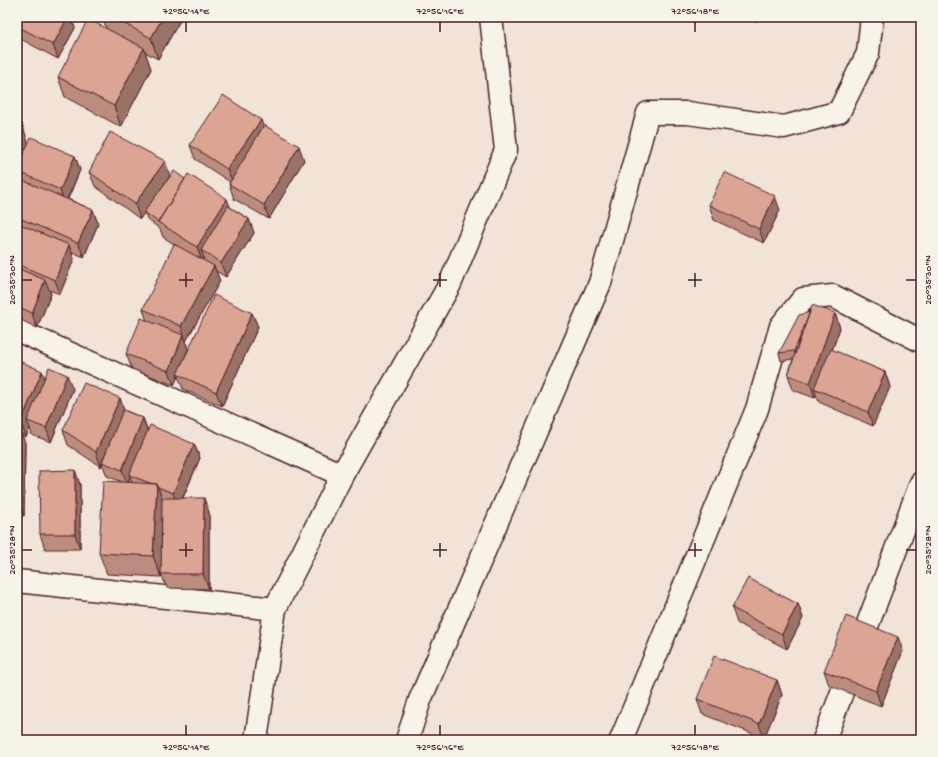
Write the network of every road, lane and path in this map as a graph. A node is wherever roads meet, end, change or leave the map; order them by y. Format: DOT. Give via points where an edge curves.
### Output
graph roads {
  1 [pos="491,17"];
  2 [pos="872,17"];
  3 [pos="17,330"];
  4 [pos="921,341"];
  5 [pos="342,475"];
  6 [pos="921,483"];
  7 [pos="17,581"];
  8 [pos="275,609"];
  9 [pos="256,740"];
  10 [pos="406,740"];
  11 [pos="621,740"];
  12 [pos="824,740"];
  1 -- 5 [label="street" via="506,150 450,284"];
  2 -- 10 [label="street" via="868,53 839,112 784,127 688,114 648,112 600,283 420,700"];
  3 -- 5 [label="street"];
  4 -- 11 [label="street" via="833,296 803,299 781,326 757,409"];
  5 -- 8 [label="street"];
  6 -- 12 [label="street"];
  7 -- 8 [label="street"];
  8 -- 9 [label="street"];
}
